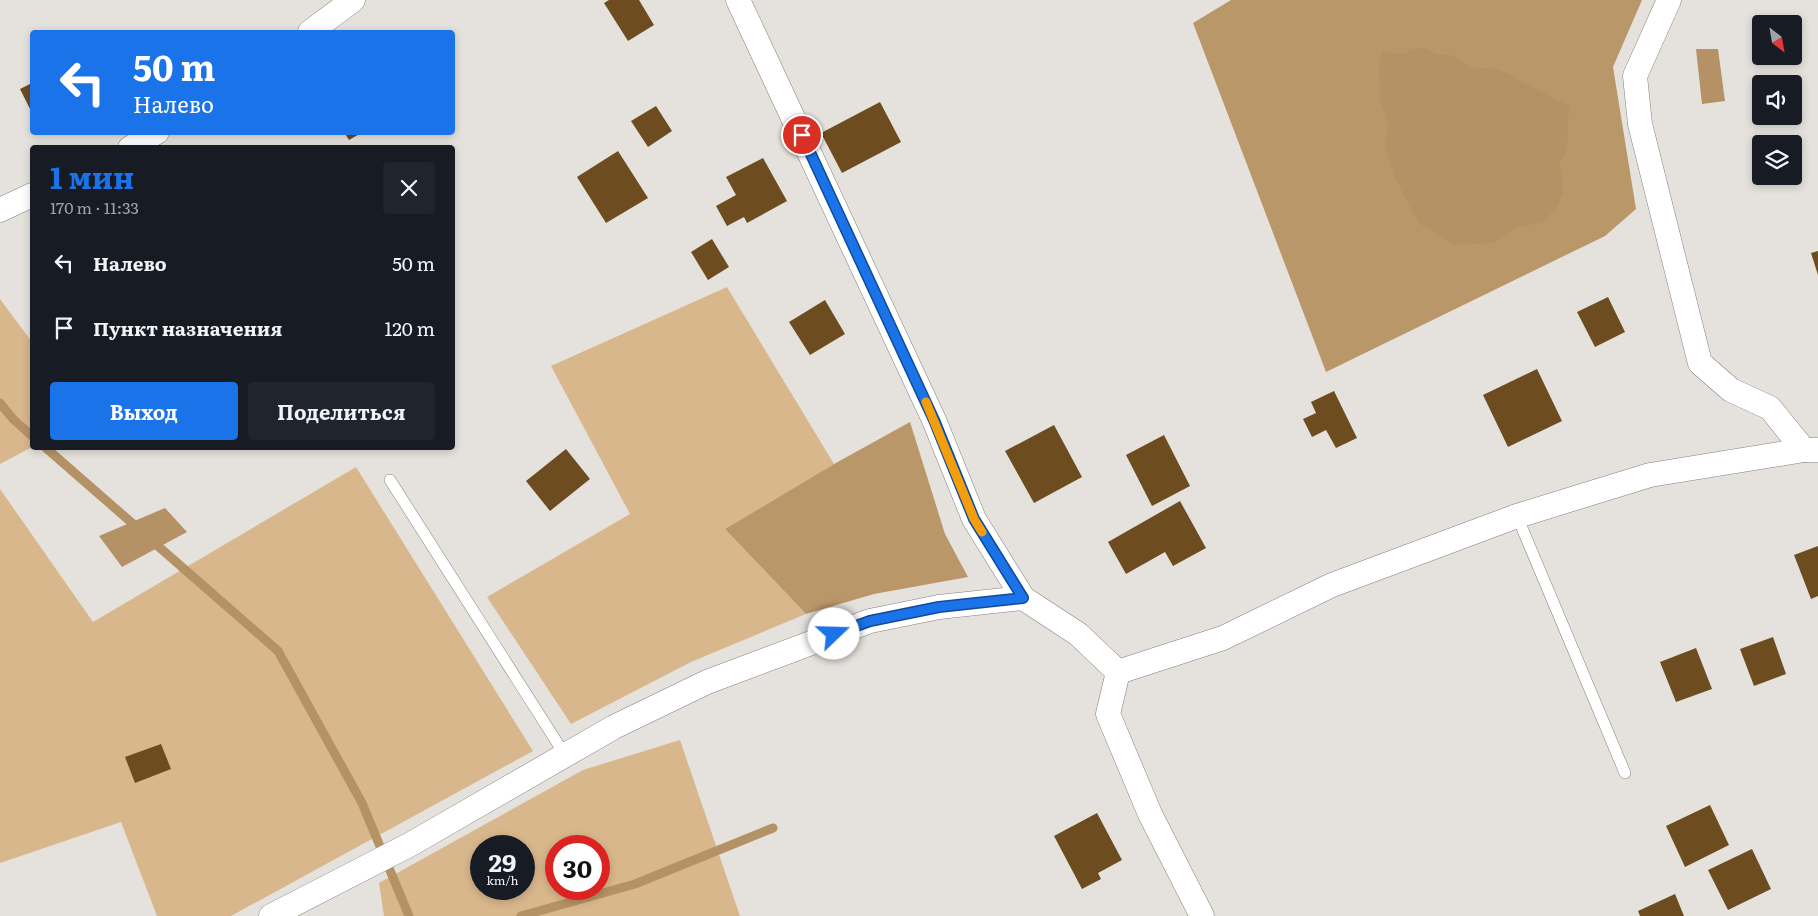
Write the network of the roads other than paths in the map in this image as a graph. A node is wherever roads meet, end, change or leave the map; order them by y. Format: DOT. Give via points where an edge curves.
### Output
graph roads {
  1 [pos="353,0"];
  2 [pos="738,0"];
  3 [pos="1670,0"];
  4 [pos="313,30"];
  5 [pos="152,135"];
  6 [pos="135,145"];
  7 [pos="30,196"];
  8 [pos="0,210"];
  9 [pos="1811,450"];
  10 [pos="390,480"];
  11 [pos="1517,516"];
  12 [pos="1023,598"];
  13 [pos="1118,672"];
  14 [pos="565,755"];
  15 [pos="1625,773"];
  16 [pos="271,916"];
  17 [pos="1202,916"];
  1 -- 4 [label="street"];
  2 -- 12 [label="street" via="934,420 974,519"];
  3 -- 9 [label="street" via="1635,76 1640,124 1700,363 1731,390 1770,408"];
  5 -- 6 [label="street"];
  7 -- 8 [label="street"];
  9 -- 11 [label="street" via="1650,475"];
  10 -- 14 [label="lane"];
  11 -- 13 [label="street" via="1332,585 1223,638"];
  11 -- 15 [label="lane"];
  12 -- 13 [label="street" via="1078,634"];
  12 -- 14 [label="street" via="939,607 870,621 707,682"];
  13 -- 17 [label="street" via="1108,714 1150,814"];
  14 -- 16 [label="street" via="411,844"];
}
